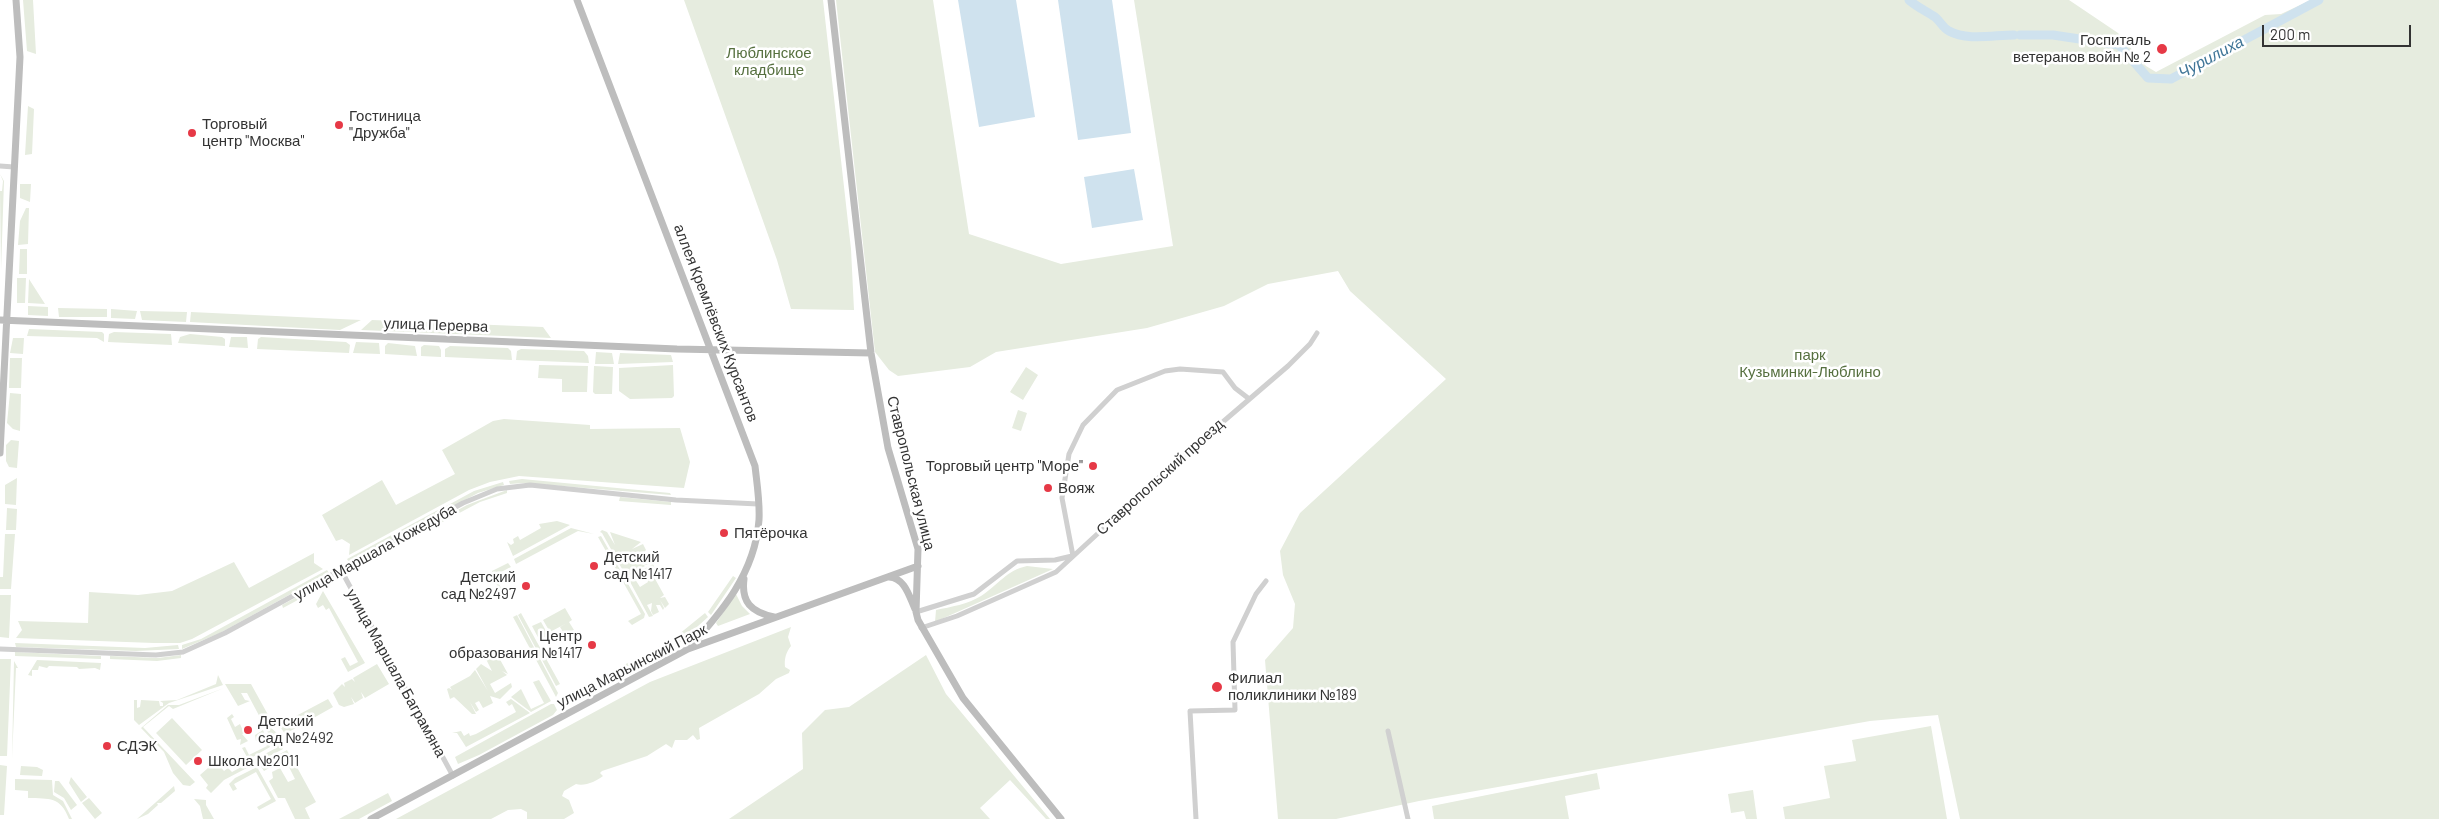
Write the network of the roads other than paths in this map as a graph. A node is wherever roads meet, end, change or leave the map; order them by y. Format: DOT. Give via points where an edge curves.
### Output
graph roads {
  1 [pos="16,0"];
  2 [pos="576,0"];
  3 [pos="831,0"];
  4 [pos="0,166"];
  5 [pos="14,167"];
  6 [pos="3,320"];
  7 [pos="1317,333"];
  8 [pos="712,350"];
  9 [pos="871,354"];
  10 [pos="1248,398"];
  11 [pos="0,453"];
  12 [pos="758,504"];
  13 [pos="1073,556"];
  14 [pos="918,566"];
  15 [pos="340,570"];
  16 [pos="746,571"];
  17 [pos="888,577"];
  18 [pos="1266,581"];
  19 [pos="916,612"];
  20 [pos="776,618"];
  21 [pos="922,628"];
  22 [pos="0,649"];
  23 [pos="688,649"];
  24 [pos="1388,731"];
  25 [pos="452,776"];
  26 [pos="371,819"];
  27 [pos="1061,819"];
  28 [pos="1196,819"];
  29 [pos="1408,819"];
  1 -- 5 [label="street" via="20,50"];
  2 -- 8 [label="street, аллея Кремлёвских Курсантов"];
  3 -- 9 [label="street, Ставропольская улица"];
  4 -- 5 [label="street"];
  5 -- 6 [label="street"];
  6 -- 8 [label="street, улица Перерва"];
  6 -- 11 [label="street"];
  7 -- 10 [label="street, Ставропольский проезд" via="1288,366"];
  8 -- 9 [label="street, улица Перерва"];
  8 -- 12 [label="street, аллея Кремлёвских Курсантов" via="755,466"];
  9 -- 14 [label="street, Ставропольская улица" via="889,453 918,549"];
  10 -- 13 [label="street, Ставропольский проезд"];
  10 -- 13 [label="street" via="1223,372 1180,369 1165,371 1117,390 1083,426 1065,466 1062,501"];
  12 -- 15 [label="street, улица Маршала Кожедуба" via="676,500 544,486 508,487 463,503"];
  12 -- 16 [label="street, аллея Кремлёвских Курсантов" via="759,520"];
  13 -- 19 [label="street" via="1017,561 974,594"];
  13 -- 21 [label="street, Ставропольский проезд" via="1056,572"];
  14 -- 17 [label="street, улица Марьинский Парк"];
  14 -- 19 [label="street, Ставропольская улица"];
  15 -- 22 [label="street, улица Маршала Кожедуба" via="225,633 183,652 156,655"];
  15 -- 25 [label="street, улица Маршала Баграмяна"];
  16 -- 20 [label="street" via="743,592 749,607"];
  16 -- 23 [label="street, аллея Кремлёвских Курсантов" via="718,616"];
  17 -- 19 [label="street" via="902,582"];
  17 -- 20 [label="street, улица Марьинский Парк"];
  18 -- 28 [label="street" via="1256,594 1233,642 1235,710 1190,711"];
  19 -- 21 [label="street, Ставропольская улица"];
  20 -- 23 [label="street, улица Марьинский Парк"];
  21 -- 27 [label="street, Ставропольская улица" via="963,698"];
  23 -- 25 [label="street, улица Марьинский Парк"];
  24 -- 29 [label="street"];
  25 -- 26 [label="street, улица Марьинский Парк"];
}
